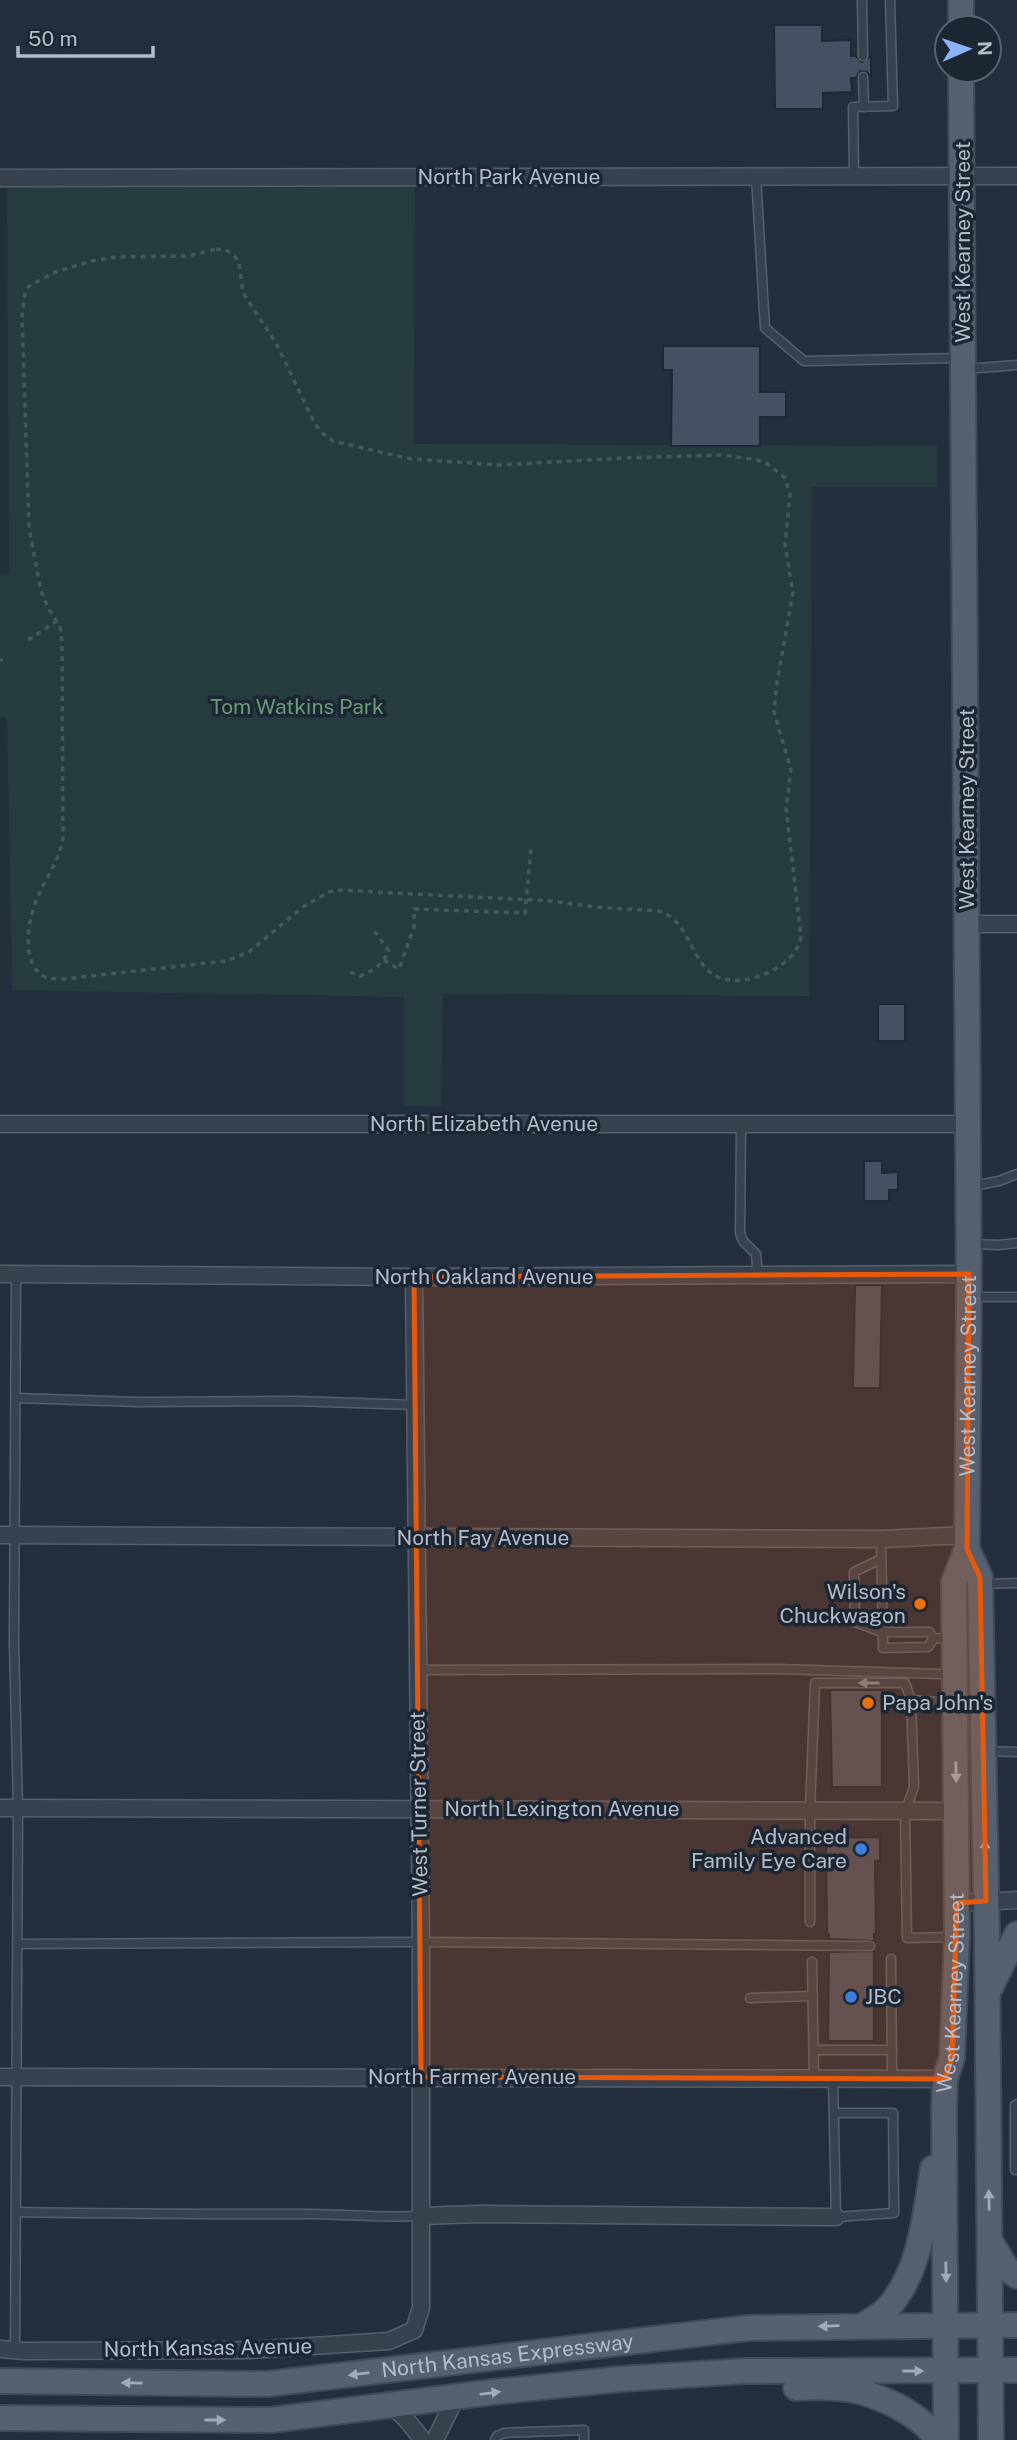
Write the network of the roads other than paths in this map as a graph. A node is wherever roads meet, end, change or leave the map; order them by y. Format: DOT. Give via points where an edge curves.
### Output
graph roads {
  1 [pos="862,0"];
  2 [pos="890,0"];
  3 [pos="863,56"];
  4 [pos="863,77"];
  5 [pos="961,84"];
  6 [pos="864,107"];
  7 [pos="854,175"];
  8 [pos="756,176"];
  9 [pos="962,176"];
  10 [pos="1017,176"];
  11 [pos="0,178"];
  12 [pos="963,363"];
  13 [pos="1017,365"];
  14 [pos="967,924"];
  15 [pos="1017,924"];
  16 [pos="0,1124"];
  17 [pos="741,1124"];
  18 [pos="968,1124"];
  19 [pos="1017,1174"];
  20 [pos="968,1187"];
  21 [pos="1017,1243"];
  22 [pos="969,1244"];
  23 [pos="8,1274"];
  24 [pos="758,1276"];
  25 [pos="414,1277"];
  26 [pos="969,1286"];
  27 [pos="1017,1297"];
  28 [pos="17,1398"];
  29 [pos="415,1405"];
  30 [pos="8,1535"];
  31 [pos="415,1538"];
  32 [pos="881,1538"];
  33 [pos="967,1542"];
  34 [pos="881,1559"];
  35 [pos="1017,1583"];
  36 [pos="980,1584"];
  37 [pos="882,1632"];
  38 [pos="944,1639"];
  39 [pos="417,1670"];
  40 [pos="940,1674"];
  41 [pos="911,1700"];
  42 [pos="955,1703"];
  43 [pos="983,1751"];
  44 [pos="1017,1752"];
  45 [pos="0,1808"];
  46 [pos="18,1808"];
  47 [pos="419,1809"];
  48 [pos="810,1810"];
  49 [pos="956,1811"];
  50 [pos="905,1812"];
  51 [pos="1017,1900"];
  52 [pos="986,1901"];
  53 [pos="957,1903"];
  54 [pos="810,1922"];
  55 [pos="1017,1934"];
  56 [pos="957,1937"];
  57 [pos="421,1942"];
  58 [pos="18,1944"];
  59 [pos="870,1946"];
  60 [pos="891,1959"];
  61 [pos="813,1962"];
  62 [pos="813,1996"];
  63 [pos="987,1997"];
  64 [pos="750,1998"];
  65 [pos="814,2049"];
  66 [pos="892,2050"];
  67 [pos="8,2077"];
  68 [pos="421,2077"];
  69 [pos="814,2078"];
  70 [pos="833,2078"];
  71 [pos="892,2079"];
  72 [pos="945,2080"];
  73 [pos="1017,2104"];
  74 [pos="944,2109"];
  75 [pos="834,2113"];
  76 [pos="1005,2170"];
  77 [pos="17,2212"];
  78 [pos="421,2216"];
  79 [pos="836,2217"];
  80 [pos="990,2241"];
  81 [pos="1017,2276"];
  82 [pos="864,2325"];
  83 [pos="946,2325"];
  84 [pos="990,2325"];
  85 [pos="1017,2325"];
  86 [pos="414,2330"];
  87 [pos="7,2350"];
  88 [pos="1017,2370"];
  89 [pos="945,2371"];
  90 [pos="990,2371"];
  91 [pos="621,2379"];
  92 [pos="0,2382"];
  93 [pos="456,2397"];
  94 [pos="391,2405"];
  95 [pos="0,2418"];
  96 [pos="537,2436"];
  97 [pos="423,2440"];
  98 [pos="435,2440"];
  99 [pos="495,2440"];
  100 [pos="584,2440"];
  101 [pos="937,2440"];
  102 [pos="946,2440"];
  103 [pos="991,2440"];
  1 -- 3 [label="lane"];
  2 -- 6 [label="lane" via="893,106"];
  4 -- 6 [label="lane"];
  5 -- 9 [label="main road, West Kearney Street"];
  6 -- 7 [label="lane" via="853,107"];
  7 -- 8 [label="street, North Park Avenue"];
  7 -- 9 [label="street, North Park Avenue"];
  8 -- 11 [label="street, North Park Avenue"];
  8 -- 12 [label="lane" via="765,328 804,361"];
  9 -- 10 [label="street, North Park Avenue"];
  9 -- 12 [label="main road, West Kearney Street"];
  12 -- 13 [label="lane"];
  12 -- 14 [label="main road, West Kearney Street"];
  14 -- 15 [label="street"];
  14 -- 18 [label="main road, West Kearney Street"];
  16 -- 17 [label="street, North Elizabeth Avenue"];
  17 -- 18 [label="street, North Elizabeth Avenue"];
  17 -- 24 [label="lane" via="740,1233 756,1254"];
  18 -- 20 [label="main road, West Kearney Street"];
  19 -- 20 [label="lane"];
  20 -- 22 [label="main road, West Kearney Street"];
  21 -- 22 [label="lane"];
  22 -- 26 [label="main road, West Kearney Street"];
  23 -- 25 [label="street, North Oakland Avenue"];
  23 -- 28 [label="lane"];
  24 -- 25 [label="street, North Oakland Avenue"];
  24 -- 26 [label="street, North Oakland Avenue"];
  25 -- 29 [label="street, West Turner Street"];
  26 -- 27 [label="lane"];
  26 -- 33 [label="main road, West Kearney Street"];
  28 -- 29 [label="lane"];
  28 -- 30 [label="lane"];
  29 -- 31 [label="street, West Turner Street"];
  30 -- 31 [label="street, North Fay Avenue"];
  30 -- 46 [label="lane"];
  31 -- 32 [label="street, North Fay Avenue"];
  31 -- 39 [label="street, West Turner Street"];
  32 -- 33 [label="street, North Fay Avenue"];
  32 -- 34 [label="lane"];
  33 -- 36 [label="main road, West Kearney Street"];
  33 -- 38 [label="main road, West Kearney Street"];
  34 -- 37 [label="lane"];
  34 -- 37 [label="lane" via="854,1572 855,1622"];
  35 -- 36 [label="lane"];
  36 -- 43 [label="main road, West Kearney Street"];
  37 -- 38 [label="lane" via="929,1632"];
  37 -- 38 [label="lane" via="883,1648 929,1647"];
  38 -- 42 [label="main road, West Kearney Street"];
  39 -- 40 [label="lane" via="765,1669"];
  39 -- 47 [label="street, West Turner Street"];
  41 -- 42 [label="lane"];
  41 -- 48 [label="lane, one-way" via="905,1683 815,1683"];
  41 -- 50 [label="lane" via="914,1787"];
  42 -- 49 [label="main road, West Kearney Street, one-way"];
  43 -- 44 [label="lane"];
  52 -- 43 [label="main road, West Kearney Street, one-way"];
  45 -- 46 [label="street, North Lexington Avenue"];
  46 -- 47 [label="street, North Lexington Avenue"];
  46 -- 58 [label="lane"];
  47 -- 48 [label="street, North Lexington Avenue"];
  47 -- 57 [label="street, West Turner Street"];
  48 -- 50 [label="street, North Lexington Avenue"];
  48 -- 54 [label="lane"];
  49 -- 50 [label="street, North Lexington Avenue"];
  49 -- 53 [label="main road, West Kearney Street"];
  50 -- 56 [label="lane" via="908,1938"];
  51 -- 52 [label="street"];
  52 -- 53 [label="street"];
  52 -- 63 [label="main road, West Kearney Street"];
  53 -- 56 [label="main road, West Kearney Street"];
  55 -- 63 [label="main road"];
  56 -- 72 [label="main road, West Kearney Street" via="952,2058"];
  57 -- 58 [label="lane"];
  57 -- 59 [label="lane"];
  57 -- 68 [label="street, West Turner Street"];
  58 -- 67 [label="lane"];
  60 -- 66 [label="lane"];
  61 -- 62 [label="lane"];
  62 -- 64 [label="lane"];
  62 -- 65 [label="lane"];
  63 -- 76 [label="main road, West Kearney Street"];
  65 -- 66 [label="lane"];
  65 -- 69 [label="lane"];
  66 -- 71 [label="lane"];
  67 -- 68 [label="street, North Farmer Avenue"];
  67 -- 77 [label="lane"];
  68 -- 69 [label="street, North Farmer Avenue"];
  68 -- 78 [label="street, West Turner Street"];
  69 -- 70 [label="street, North Farmer Avenue"];
  70 -- 71 [label="street, North Farmer Avenue"];
  70 -- 75 [label="lane"];
  71 -- 72 [label="street, North Farmer Avenue"];
  72 -- 74 [label="main road, West Kearney Street"];
  73 -- 76 [label="lane"];
  74 -- 82 [label="main road" via="919,2246 902,2288 886,2310"];
  74 -- 83 [label="main road, West Kearney Street, one-way"];
  75 -- 79 [label="lane"];
  75 -- 79 [label="lane" via="893,2113 894,2163 894,2213"];
  80 -- 76 [label="main road, West Kearney Street, one-way"];
  77 -- 78 [label="lane"];
  77 -- 87 [label="lane"];
  78 -- 79 [label="street"];
  78 -- 86 [label="street, West Turner Street" via="421,2308"];
  80 -- 81 [label="main road" via="1007,2269"];
  80 -- 84 [label="main road, West Kearney Street"];
  82 -- 83 [label="main road, North Kansas Expressway"];
  82 -- 92 [label="main road, North Kansas Expressway, one-way" via="748,2328 267,2384"];
  83 -- 84 [label="main road, North Kansas Expressway"];
  83 -- 89 [label="main road, West Kearney Street"];
  84 -- 85 [label="main road, North Kansas Expressway"];
  84 -- 90 [label="main road, West Kearney Street"];
  86 -- 87 [label="street, North Kansas Avenue" via="389,2341 249,2350"];
  88 -- 90 [label="main road, North Kansas Expressway"];
  89 -- 90 [label="main road, North Kansas Expressway"];
  91 -- 89 [label="main road, North Kansas Expressway, one-way" via="745,2371"];
  89 -- 102 [label="main road, West Kearney Street"];
  90 -- 103 [label="main road, West Kearney Street"];
  93 -- 91 [label="main road, North Kansas Expressway, one-way"];
  91 -- 101 [label="main road" via="710,2389 849,2390 899,2408 932,2431"];
  93 -- 94 [label="main road, North Kansas Expressway"];
  93 -- 98 [label="street"];
  95 -- 94 [label="main road, North Kansas Expressway, one-way" via="271,2420"];
  94 -- 97 [label="street"];
  96 -- 99 [label="lane" via="504,2433"];
  96 -- 100 [label="lane" via="584,2430"];
}
